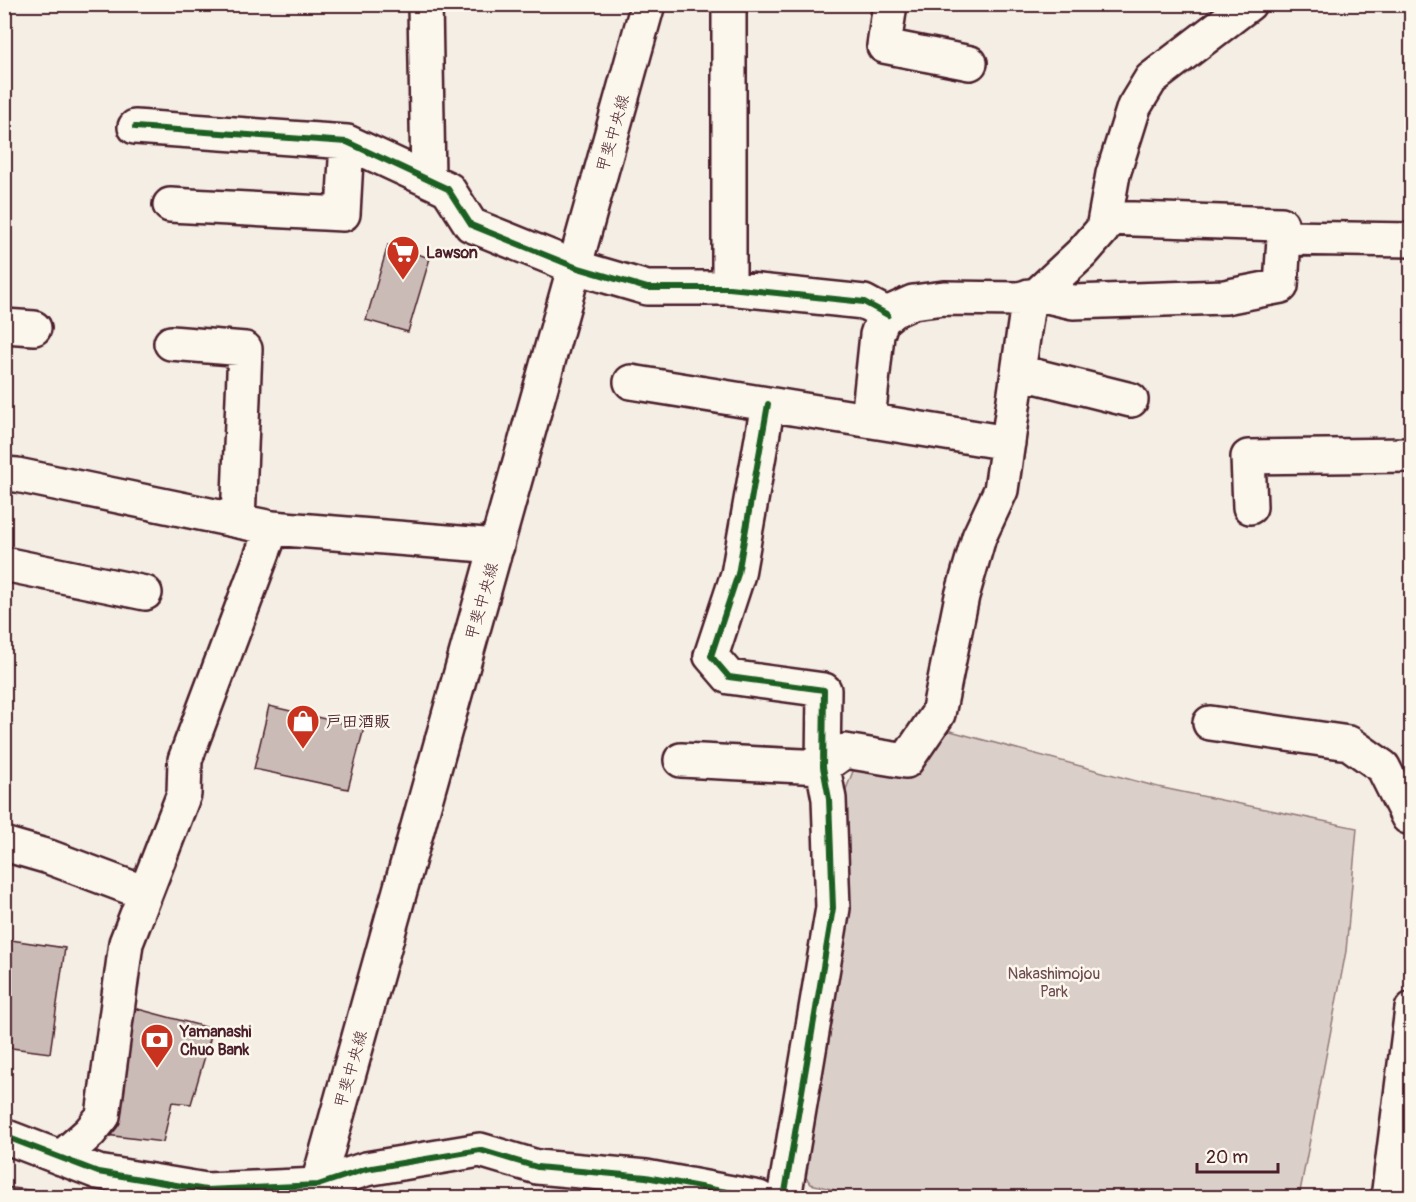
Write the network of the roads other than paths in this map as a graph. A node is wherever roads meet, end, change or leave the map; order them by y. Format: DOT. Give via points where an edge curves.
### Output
graph roads {
  1 [pos="425,4"];
  2 [pos="648,4"];
  3 [pos="729,4"];
  4 [pos="890,4"];
  5 [pos="1249,4"];
  6 [pos="970,63"];
  7 [pos="135,127"];
  8 [pos="347,142"];
  9 [pos="428,179"];
  10 [pos="170,206"];
  11 [pos="1105,218"];
  12 [pos="1284,238"];
  13 [pos="1412,240"];
  14 [pos="575,267"];
  15 [pos="729,288"];
  16 [pos="1034,295"];
  17 [pos="888,315"];
  18 [pos="171,343"];
  19 [pos="1019,372"];
  20 [pos="631,382"];
  21 [pos="1131,400"];
  22 [pos="768,404"];
  23 [pos="868,420"];
  24 [pos="1008,444"];
  25 [pos="1412,456"];
  26 [pos="4,474"];
  27 [pos="1250,507"];
  28 [pos="237,521"];
  29 [pos="272,528"];
  30 [pos="497,546"];
  31 [pos="4,564"];
  32 [pos="145,593"];
  33 [pos="1210,723"];
  34 [pos="681,760"];
  35 [pos="823,767"];
  36 [pos="1412,818"];
  37 [pos="4,844"];
  38 [pos="145,893"];
  39 [pos="1412,1009"];
  40 [pos="4,1136"];
  41 [pos="61,1158"];
  42 [pos="647,1187"];
  43 [pos="316,1191"];
  44 [pos="759,1197"];
  45 [pos="784,1197"];
  46 [pos="1388,1197"];
  1 -- 9 [label="street"];
  2 -- 14 [label="street, 甲斐中央線"];
  3 -- 15 [label="street"];
  4 -- 6 [label="street" via="884,46"];
  5 -- 11 [label="street" via="1150,79 1134,107 1113,174"];
  7 -- 8 [label="street"];
  8 -- 9 [label="street"];
  8 -- 10 [label="street" via="344,214"];
  9 -- 14 [label="street" via="448,189 471,225"];
  11 -- 12 [label="street" via="1281,224"];
  11 -- 16 [label="street" via="1103,229 1083,252"];
  12 -- 13 [label="street"];
  12 -- 16 [label="street" via="1281,286 1225,297 1073,302"];
  14 -- 15 [label="street" via="647,288"];
  14 -- 30 [label="street, 甲斐中央線"];
  15 -- 17 [label="street" via="864,302"];
  16 -- 17 [label="street" via="1019,299 945,298 913,303"];
  16 -- 19 [label="street"];
  17 -- 23 [label="street" via="877,335"];
  18 -- 28 [label="street" via="245,350"];
  19 -- 21 [label="street"];
  19 -- 24 [label="street"];
  20 -- 22 [label="street"];
  22 -- 23 [label="street"];
  22 -- 35 [label="street" via="738,574 711,656 729,677 824,690"];
  23 -- 24 [label="street"];
  24 -- 35 [label="street" via="1002,490 979,537 962,596 938,714 906,761 845,751"];
  25 -- 27 [label="street" via="1248,457"];
  26 -- 28 [label="street"];
  28 -- 29 [label="street"];
  29 -- 30 [label="street"];
  29 -- 38 [label="street" via="185,760 184,794"];
  30 -- 43 [label="street, 甲斐中央線"];
  31 -- 32 [label="street"];
  33 -- 36 [label="street" via="1349,743 1383,767"];
  34 -- 35 [label="street"];
  35 -- 45 [label="street" via="829,799 833,908"];
  37 -- 38 [label="street"];
  38 -- 41 [label="street" via="126,943 103,1116"];
  39 -- 46 [label="street"];
  40 -- 41 [label="street"];
  41 -- 43 [label="street" via="98,1172 206,1190"];
  42 -- 43 [label="street" via="537,1167 480,1150 366,1169"];
  42 -- 44 [label="street"];
}
